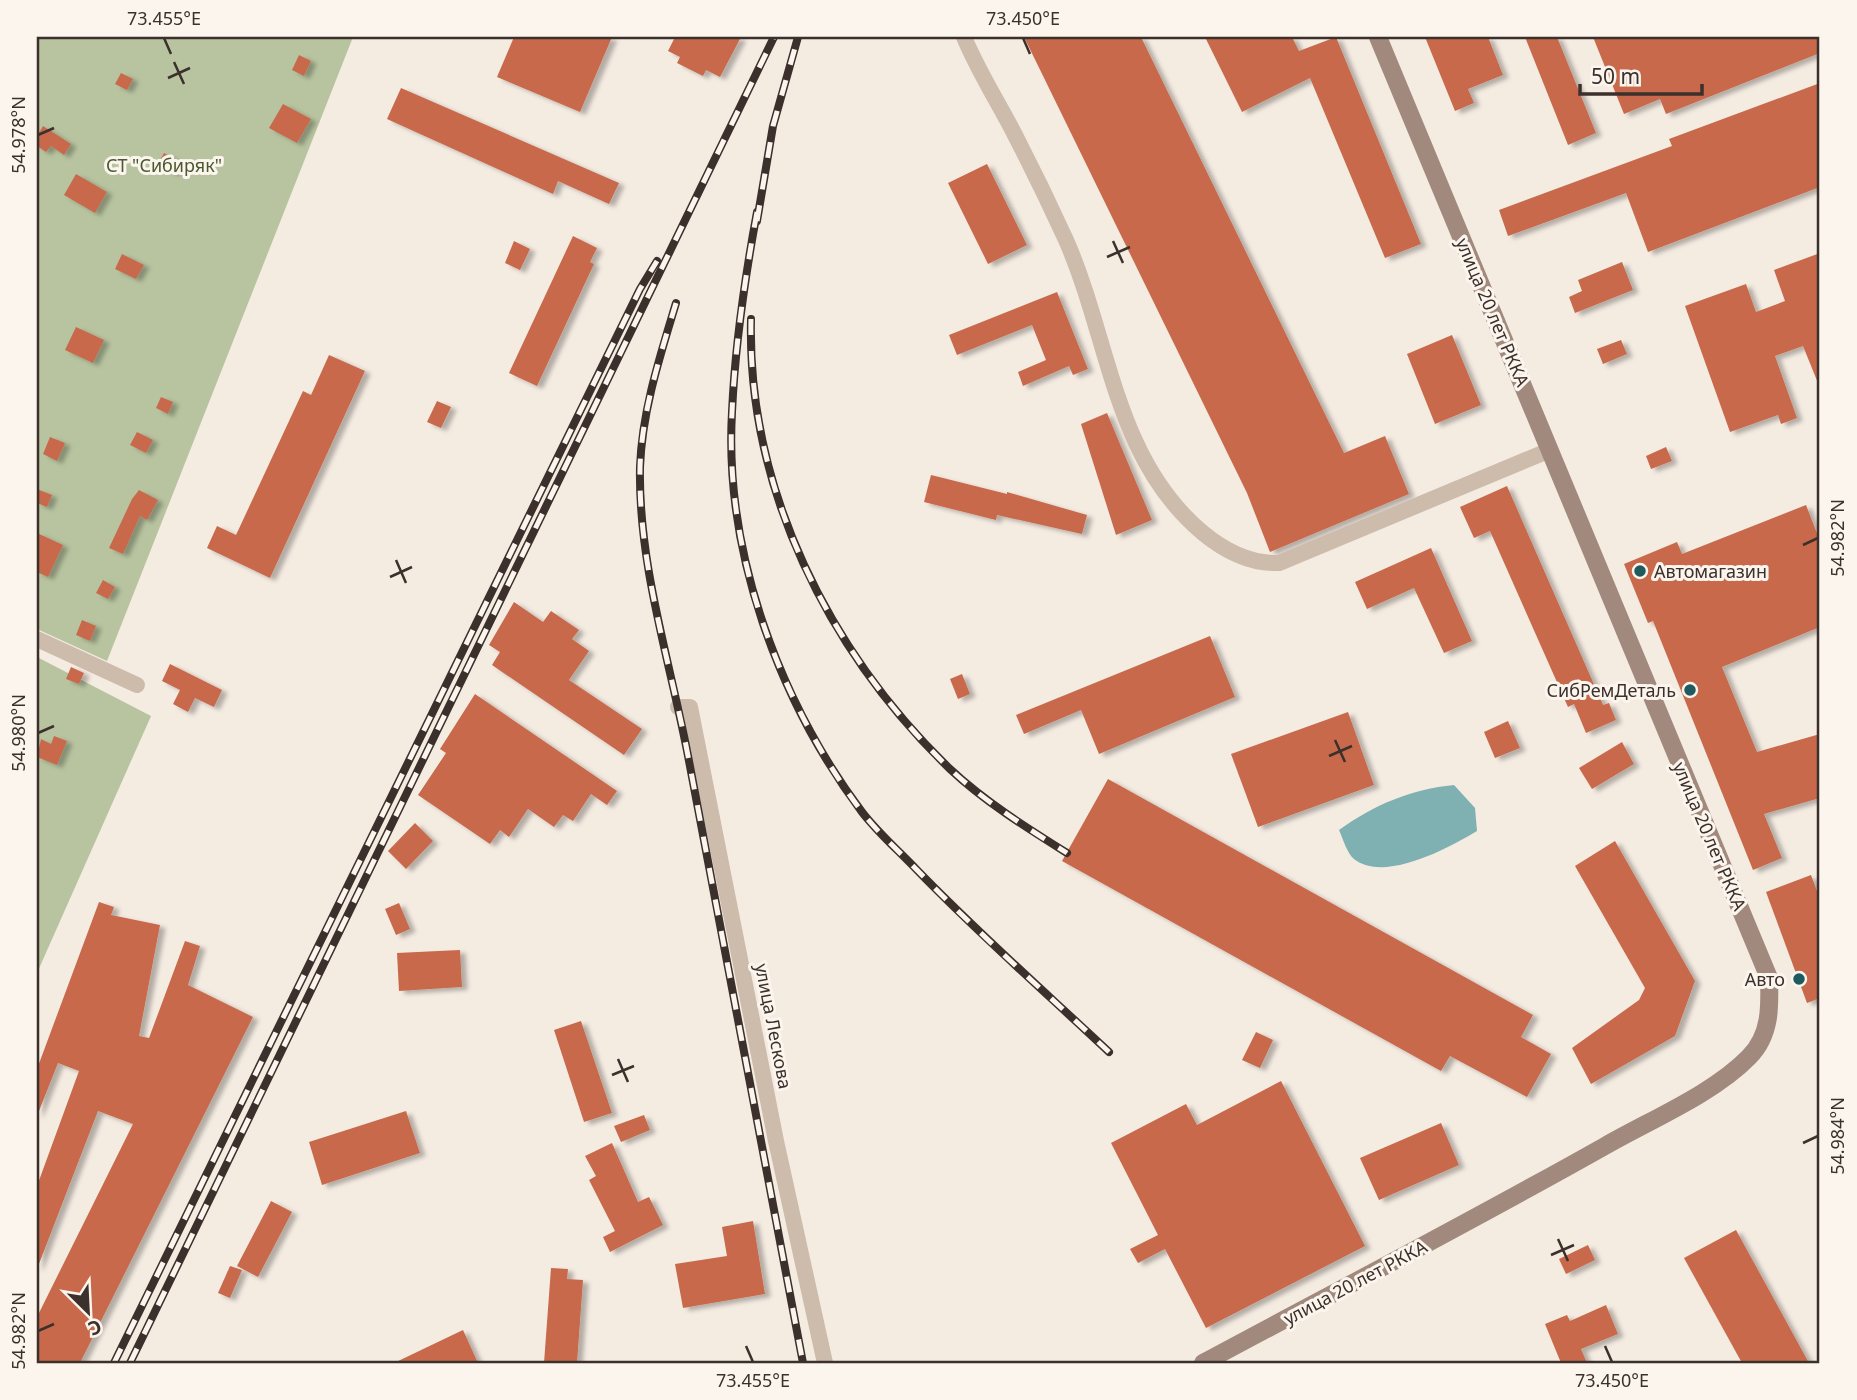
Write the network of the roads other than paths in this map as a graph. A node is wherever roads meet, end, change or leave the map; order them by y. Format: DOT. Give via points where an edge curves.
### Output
graph roads {
  1 [pos="964,37"];
  2 [pos="1378,37"];
  3 [pos="1550,450"];
  4 [pos="37,639"];
  5 [pos="137,685"];
  6 [pos="678,707"];
  7 [pos="825,1363"];
  8 [pos="1203,1363"];
  1 -- 3 [label="street" via="1066,241 1092,305 1128,429 1154,478 1183,517 1218,546 1257,564 1279,563"];
  2 -- 3 [label="main road, улица 20 лет РККА"];
  3 -- 8 [label="main road, улица 20 лет РККА" via="1769,978 1767,1029 1751,1056 1723,1079"];
  4 -- 5 [label="street"];
  6 -- 7 [label="street, улица Лескова" via="690,707 695,722 776,1141"];
}
